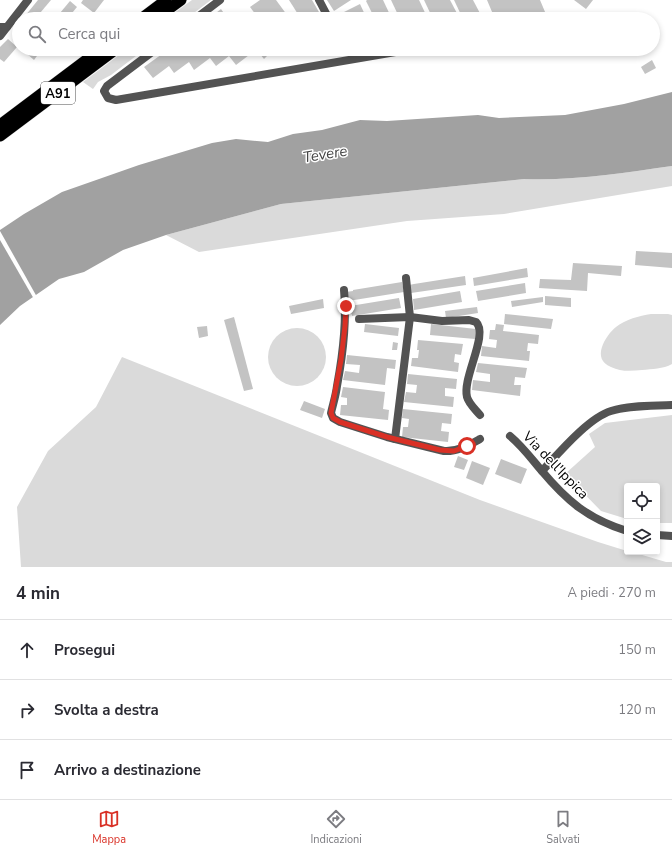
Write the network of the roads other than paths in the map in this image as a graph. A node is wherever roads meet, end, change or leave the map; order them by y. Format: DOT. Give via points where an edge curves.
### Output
graph roads {
  1 [pos="28,0"];
  2 [pos="166,0"];
  3 [pos="181,0"];
  4 [pos="220,0"];
  5 [pos="319,0"];
  6 [pos="17,12"];
  7 [pos="150,12"];
  8 [pos="165,12"];
  9 [pos="204,12"];
  10 [pos="326,12"];
  11 [pos="12,17"];
  12 [pos="3,27"];
  13 [pos="0,36"];
  14 [pos="92,56"];
  15 [pos="107,56"];
  16 [pos="147,56"];
  17 [pos="372,56"];
  18 [pos="0,125"];
  19 [pos="0,136"];
  20 [pos="406,278"];
  21 [pos="344,290"];
  22 [pos="410,317"];
  23 [pos="359,319"];
  24 [pos="672,405"];
  25 [pos="480,415"];
  26 [pos="510,436"];
  27 [pos="395,439"];
  28 [pos="480,439"];
  29 [pos="542,471"];
  30 [pos="624,530"];
  31 [pos="660,535"];
  32 [pos="672,536"];
  1 -- 6 [label="street"];
  2 -- 7 [label="highway"];
  3 -- 8 [label="highway"];
  4 -- 9 [label="street"];
  5 -- 10 [label="street"];
  11 -- 12 [label="street"];
  12 -- 13 [label="street"];
  14 -- 18 [label="highway, A91"];
  15 -- 19 [label="highway, A91"];
  16 -- 17 [label="street" via="107,86 104,91 108,98 116,100"];
  20 -- 22 [label="street"];
  21 -- 27 [label="street" via="345,326 332,416 334,420"];
  22 -- 23 [label="street"];
  22 -- 25 [label="street" via="446,321 472,320 479,325 480,337 467,391 469,401"];
  22 -- 27 [label="street"];
  24 -- 29 [label="street" via="629,407 605,413 578,434"];
  26 -- 29 [label="street, Via dell'Ippica"];
  27 -- 28 [label="street" via="448,451 461,449"];
  29 -- 30 [label="street, Via dell'Ippica" via="564,496 583,512"];
  31 -- 32 [label="street"];
}
